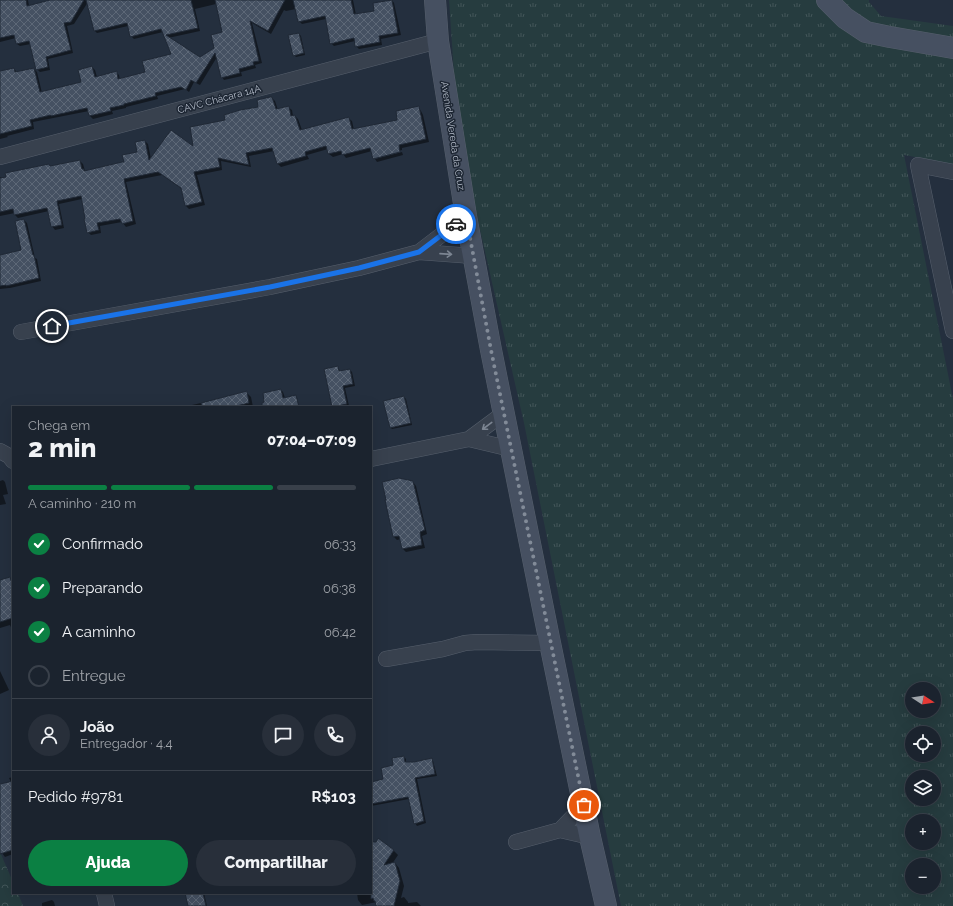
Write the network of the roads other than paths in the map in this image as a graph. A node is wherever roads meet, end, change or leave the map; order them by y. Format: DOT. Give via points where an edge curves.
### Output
graph roads {
  1 [pos="435,0"];
  2 [pos="826,0"];
  3 [pos="438,41"];
  4 [pos="953,48"];
  5 [pos="0,157"];
  6 [pos="953,172"];
  7 [pos="466,216"];
  8 [pos="419,252"];
  9 [pos="473,256"];
  10 [pos="953,331"];
  11 [pos="21,332"];
  12 [pos="504,413"];
  13 [pos="469,439"];
  14 [pos="511,449"];
  15 [pos="0,451"];
  16 [pos="12,460"];
  17 [pos="372,460"];
  18 [pos="550,643"];
  19 [pos="386,659"];
  20 [pos="584,805"];
  21 [pos="560,830"];
  22 [pos="590,837"];
  23 [pos="516,842"];
  24 [pos="104,894"];
  25 [pos="107,906"];
  26 [pos="606,906"];
  1 -- 3 [label="street, Avenida Vereda da Cruz"];
  2 -- 4 [label="street" via="845,18 866,32"];
  3 -- 5 [label="street, CAVC Chácara 14A"];
  3 -- 7 [label="street, Avenida Vereda da Cruz"];
  6 -- 10 [label="street" via="918,165"];
  7 -- 8 [label="street"];
  7 -- 9 [label="street, Avenida Vereda da Cruz"];
  8 -- 9 [label="street, one-way"];
  8 -- 11 [label="street" via="277,286"];
  9 -- 12 [label="street, Avenida Vereda da Cruz"];
  12 -- 13 [label="street, one-way"];
  12 -- 14 [label="street, Avenida Vereda da Cruz"];
  13 -- 14 [label="street"];
  13 -- 17 [label="street"];
  14 -- 18 [label="street, Avenida Vereda da Cruz"];
  15 -- 16 [label="street"];
  18 -- 19 [label="street" via="465,643"];
  18 -- 20 [label="street, Avenida Vereda da Cruz"];
  20 -- 21 [label="street"];
  20 -- 22 [label="street, Avenida Vereda da Cruz"];
  21 -- 22 [label="street"];
  21 -- 23 [label="street"];
  22 -- 26 [label="street, Avenida Vereda da Cruz"];
  24 -- 25 [label="street"];
}
